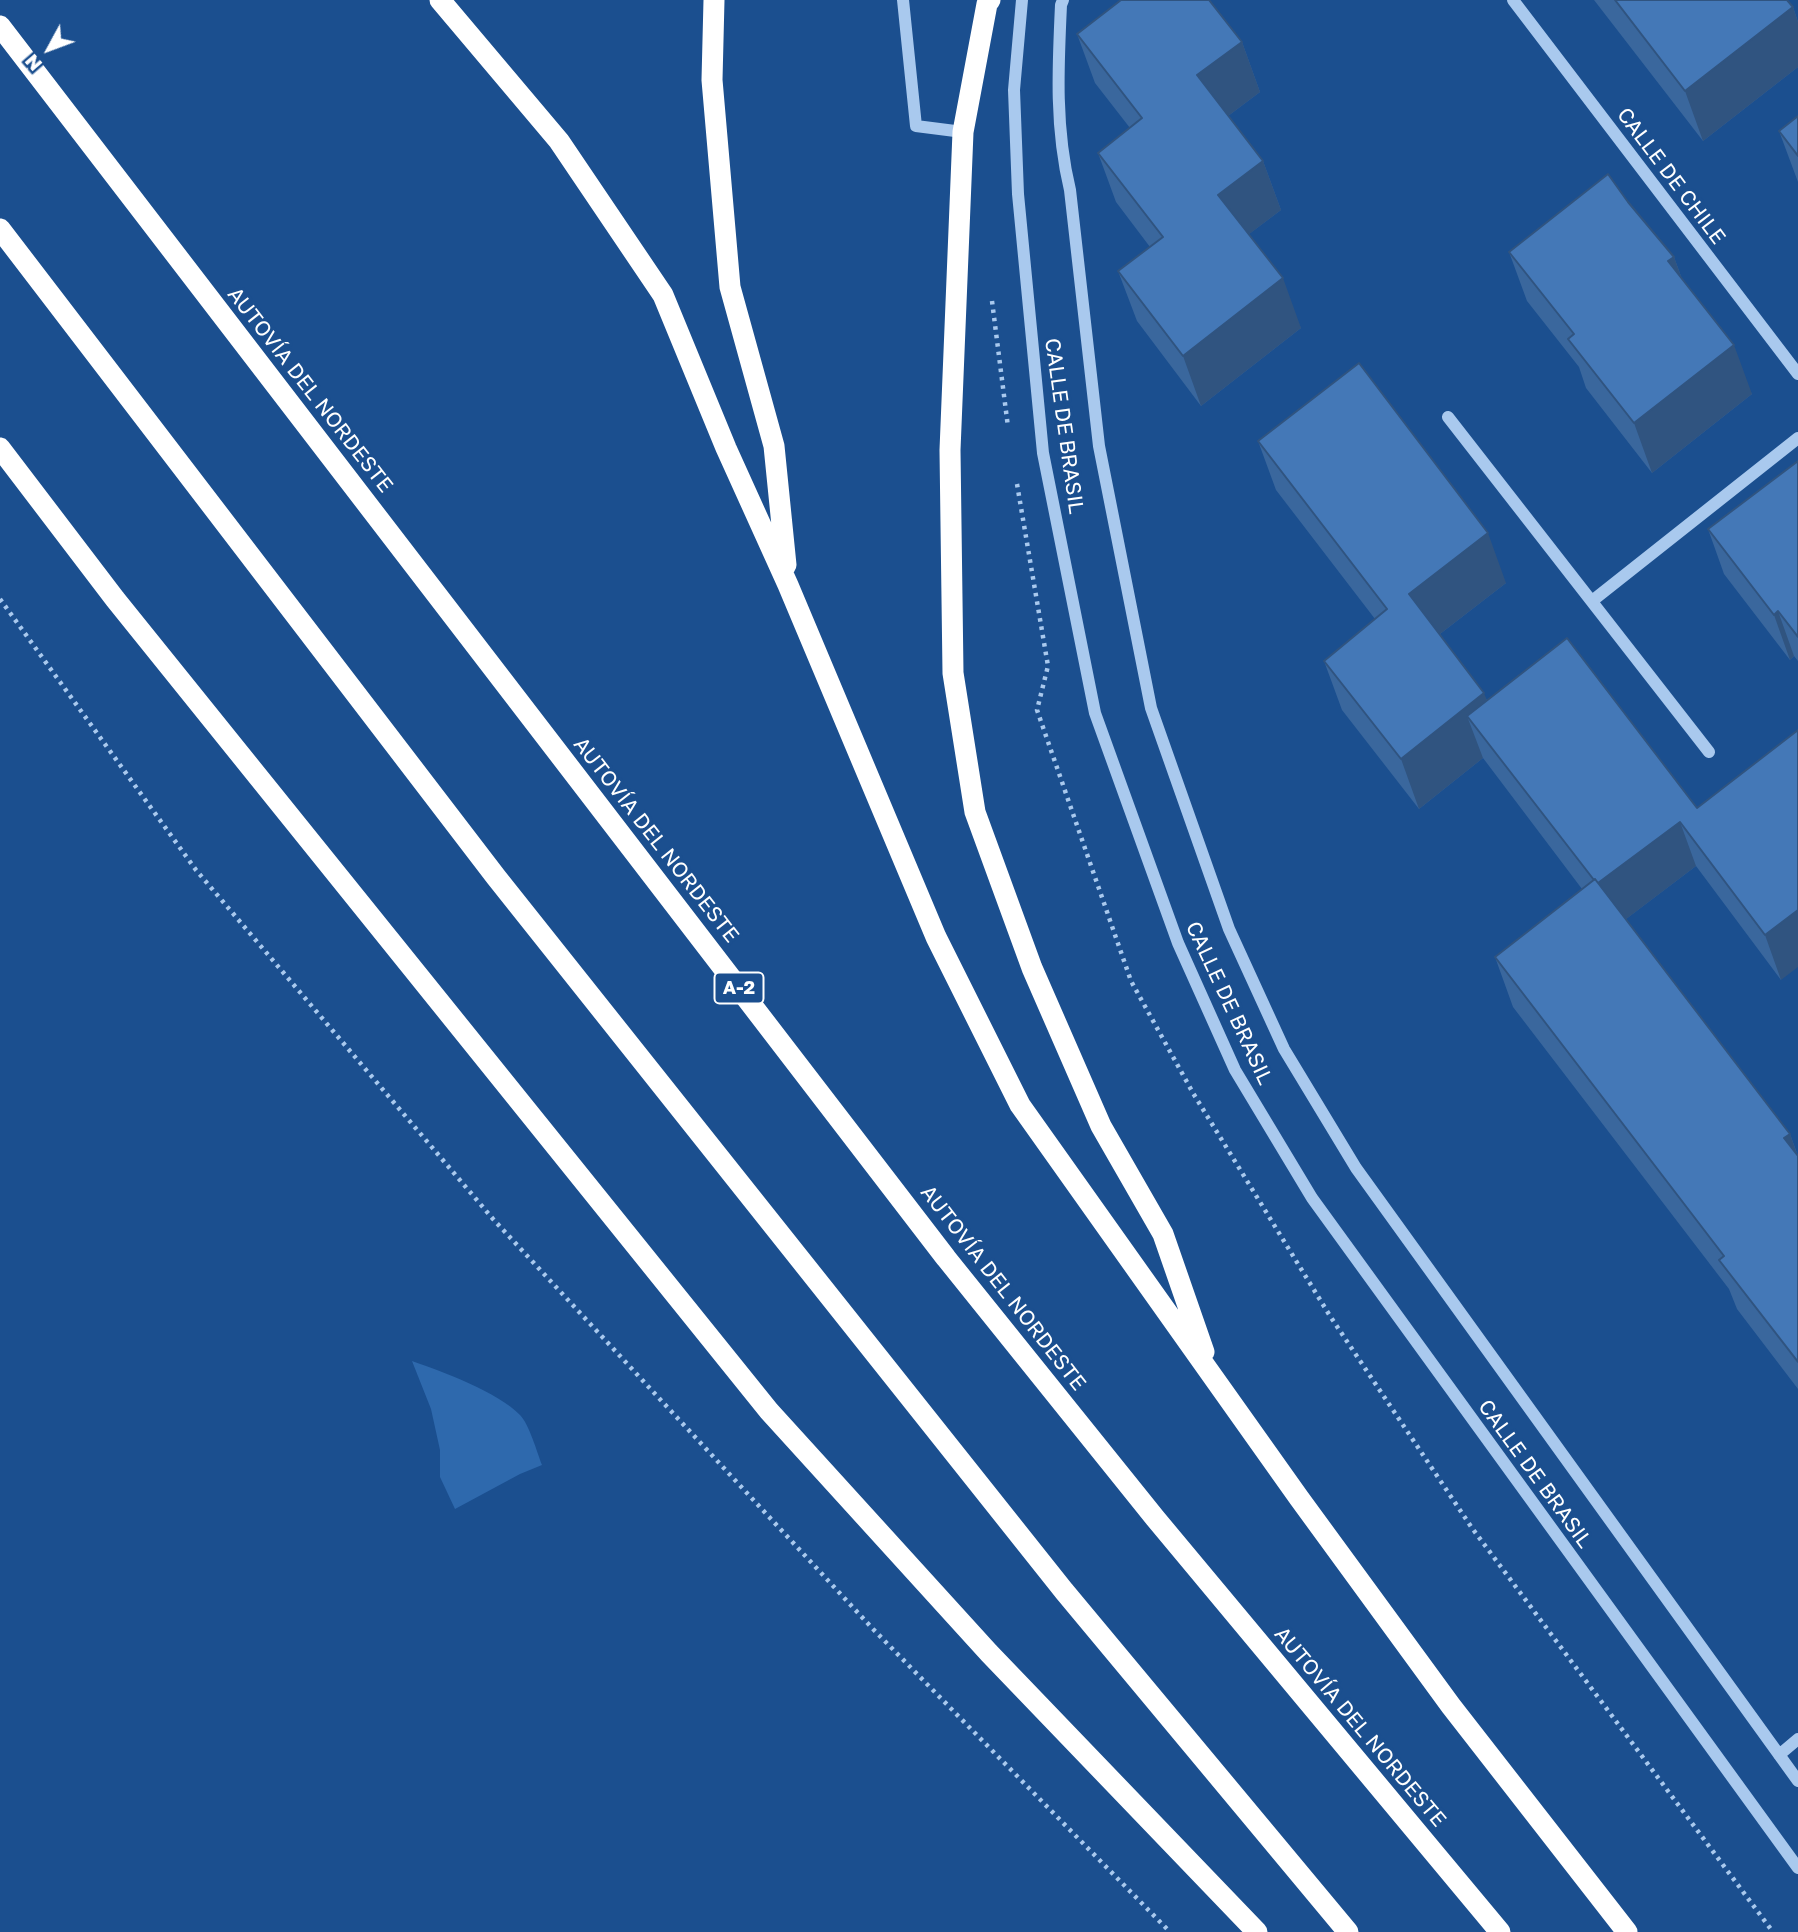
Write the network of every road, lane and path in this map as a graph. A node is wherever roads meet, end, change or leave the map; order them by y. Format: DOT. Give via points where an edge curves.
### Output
graph roads {
  1 [pos="440,0"];
  2 [pos="714,0"];
  3 [pos="903,0"];
  4 [pos="990,0"];
  5 [pos="1022,0"];
  6 [pos="1063,0"];
  7 [pos="1513,0"];
  8 [pos="0,26"];
  9 [pos="963,132"];
  10 [pos="0,229"];
  11 [pos="1798,374"];
  12 [pos="1448,417"];
  13 [pos="1798,439"];
  14 [pos="0,448"];
  15 [pos="788,585"];
  16 [pos="0,599"];
  17 [pos="1592,601"];
  18 [pos="1709,752"];
  19 [pos="1211,1374"];
  20 [pos="1798,1739"];
  21 [pos="1779,1755"];
  22 [pos="1798,1781"];
  23 [pos="1798,1868"];
  24 [pos="1170,1932"];
  25 [pos="1258,1932"];
  26 [pos="1348,1932"];
  27 [pos="1500,1932"];
  28 [pos="1627,1932"];
  1 -- 15 [label="highway" via="559,141 663,295"];
  2 -- 15 [label="highway" via="712,80 730,287 774,446"];
  3 -- 9 [label="street" via="916,126"];
  4 -- 9 [label="highway"];
  5 -- 23 [label="street, CALLE DE BRASIL" via="1014,90 1018,194 1043,453 1096,713 1178,943 1235,1070 1312,1198"];
  6 -- 21 [label="street, CALLE DE BRASIL" via="1058,80 1062,154 1099,446 1151,708 1228,929 1284,1049 1356,1168"];
  7 -- 11 [label="street, CALLE DE CHILE"];
  8 -- 27 [label="highway, AUTOVÍA DEL NORDESTE / A-2" via="946,1258 1155,1518"];
  9 -- 19 [label="highway" via="950,450 953,673 975,812 1032,968 1101,1126 1163,1234"];
  10 -- 26 [label="highway" via="504,888 1064,1591"];
  12 -- 17 [label="street"];
  13 -- 17 [label="street"];
  14 -- 25 [label="highway" via="115,598 769,1411 989,1653"];
  15 -- 19 [label="highway" via="936,937 1020,1105"];
  16 -- 24 [label="path" via="196,870 493,1219 873,1629"];
  17 -- 18 [label="street"];
  19 -- 28 [label="highway" via="1451,1706"];
  20 -- 21 [label="street"];
  21 -- 22 [label="street, CALLE DE BRASIL"];
}
